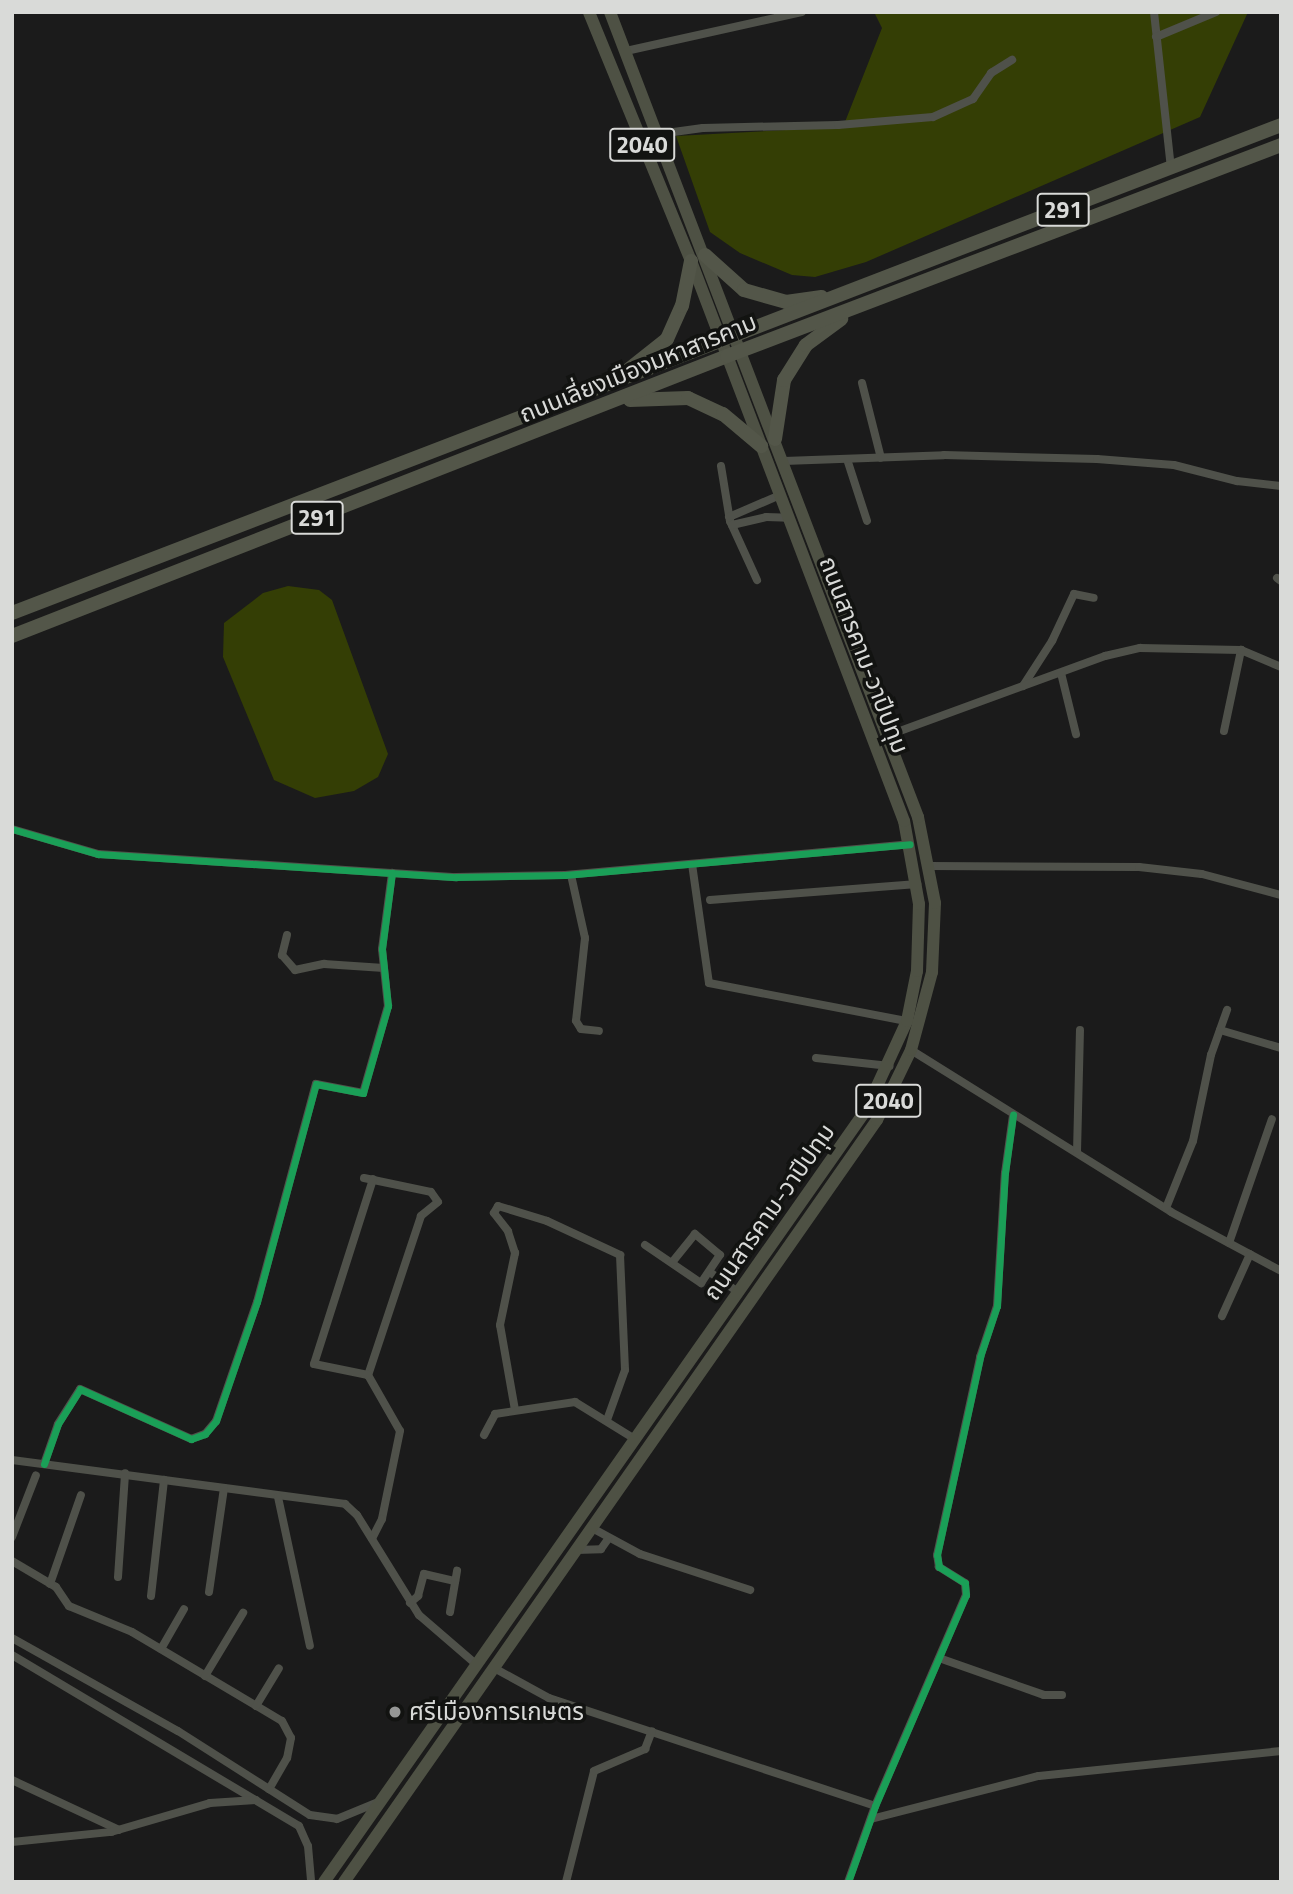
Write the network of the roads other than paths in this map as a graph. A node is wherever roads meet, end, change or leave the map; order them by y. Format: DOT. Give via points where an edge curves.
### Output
graph roads {
  1 [pos="589,12"];
  2 [pos="610,12"];
  3 [pos="802,12"];
  4 [pos="1154,12"];
  5 [pos="1216,12"];
  6 [pos="1156,37"];
  7 [pos="626,51"];
  8 [pos="1012,60"];
  9 [pos="1281,125"];
  10 [pos="659,134"];
  11 [pos="1281,145"];
  12 [pos="1171,169"];
  13 [pos="705,255"];
  14 [pos="691,261"];
  15 [pos="845,295"];
  16 [pos="854,309"];
  17 [pos="736,336"];
  18 [pos="722,341"];
  19 [pos="741,350"];
  20 [pos="727,356"];
  21 [pos="862,383"];
  22 [pos="611,384"];
  23 [pos="622,401"];
  24 [pos="768,442"];
  25 [pos="881,458"];
  26 [pos="847,459"];
  27 [pos="784,461"];
  28 [pos="721,466"];
  29 [pos="1281,486"];
  30 [pos="780,495"];
  31 [pos="789,517"];
  32 [pos="731,521"];
  33 [pos="867,521"];
  34 [pos="757,580"];
  35 [pos="1094,598"];
  36 [pos="12,613"];
  37 [pos="12,636"];
  38 [pos="1241,650"];
  39 [pos="863,666"];
  40 [pos="1281,667"];
  41 [pos="848,672"];
  42 [pos="1061,673"];
  43 [pos="1023,686"];
  44 [pos="1224,731"];
  45 [pos="1076,734"];
  46 [pos="889,735"];
  47 [pos="12,829"];
  48 [pos="910,844"];
  49 [pos="692,864"];
  50 [pos="930,866"];
  51 [pos="392,873"];
  52 [pos="571,875"];
  53 [pos="917,884"];
  54 [pos="1281,895"];
  55 [pos="710,900"];
  56 [pos="287,934"];
  57 [pos="384,968"];
  58 [pos="1227,1010"];
  59 [pos="907,1021"];
  60 [pos="1080,1030"];
  61 [pos="1220,1030"];
  62 [pos="598,1031"];
  63 [pos="1281,1048"];
  64 [pos="912,1051"];
  65 [pos="816,1058"];
  66 [pos="890,1066"];
  67 [pos="1013,1115"];
  68 [pos="1272,1119"];
  69 [pos="1077,1152"];
  70 [pos="1166,1208"];
  71 [pos="1228,1243"];
  72 [pos="645,1245"];
  73 [pos="1250,1254"];
  74 [pos="672,1262"];
  75 [pos="1281,1270"];
  76 [pos="711,1273"];
  77 [pos="738,1292"];
  78 [pos="1222,1316"];
  79 [pos="699,1347"];
  80 [pos="712,1356"];
  81 [pos="368,1375"];
  82 [pos="515,1410"];
  83 [pos="607,1420"];
  84 [pos="484,1435"];
  85 [pos="635,1439"];
  86 [pos="12,1460"];
  87 [pos="44,1464"];
  88 [pos="125,1474"];
  89 [pos="36,1475"];
  90 [pos="164,1479"];
  91 [pos="224,1489"];
  92 [pos="81,1495"];
  93 [pos="278,1497"];
  94 [pos="592,1528"];
  95 [pos="12,1537"];
  96 [pos="372,1539"];
  97 [pos="608,1539"];
  98 [pos="576,1550"];
  99 [pos="12,1561"];
  100 [pos="457,1571"];
  101 [pos="118,1577"];
  102 [pos="455,1581"];
  103 [pos="50,1584"];
  104 [pos="750,1590"];
  105 [pos="209,1592"];
  106 [pos="151,1596"];
  107 [pos="410,1603"];
  108 [pos="184,1609"];
  109 [pos="450,1612"];
  110 [pos="243,1613"];
  111 [pos="12,1638"];
  112 [pos="310,1646"];
  113 [pos="161,1649"];
  114 [pos="12,1655"];
  115 [pos="939,1658"];
  116 [pos="477,1665"];
  117 [pos="279,1668"];
  118 [pos="492,1671"];
  119 [pos="205,1676"];
  120 [pos="1062,1695"];
  121 [pos="256,1706"];
  122 [pos="652,1731"];
  123 [pos="1281,1751"];
  124 [pos="14,1782"];
  125 [pos="270,1789"];
  126 [pos="382,1799"];
  127 [pos="257,1800"];
  128 [pos="875,1806"];
  129 [pos="871,1819"];
  130 [pos="119,1830"];
  131 [pos="12,1842"];
  132 [pos="311,1882"];
  133 [pos="324,1882"];
  134 [pos="344,1882"];
  135 [pos="566,1882"];
  136 [pos="848,1882"];
  1 -- 14 [label="main road, ถนนสารคาม-วาปีปทุม / 2040"];
  2 -- 7 [label="main road, ถนนสารคาม-วาปีปทุม / 2040"];
  3 -- 7 [label="street"];
  4 -- 6 [label="street"];
  5 -- 6 [label="street"];
  6 -- 12 [label="street"];
  7 -- 10 [label="main road, ถนนสารคาม-วาปีปทุม / 2040"];
  8 -- 10 [label="street" via="991,73 967,103 933,117"];
  9 -- 12 [label="highway, ถนนเลี่ยงเมืองมหาสารคาม / 291"];
  10 -- 13 [label="main road, ถนนสารคาม-วาปีปทุม / 2040"];
  11 -- 16 [label="highway, ถนนเลี่ยงเมืองมหาสารคาม / 291"];
  12 -- 15 [label="highway, ถนนเลี่ยงเมืองมหาสารคาม / 291"];
  13 -- 15 [label="highway" via="744,290 786,302"];
  13 -- 17 [label="main road, ถนนสารคาม-วาปีปทุม / 2040"];
  14 -- 18 [label="main road, ถนนสารคาม-วาปีปทุม / 2040"];
  14 -- 22 [label="highway" via="682,306 667,339"];
  15 -- 17 [label="highway, ถนนเลี่ยงเมืองมหาสารคาม / 291"];
  16 -- 19 [label="highway, ถนนเลี่ยงเมืองมหาสารคาม / 291"];
  16 -- 24 [label="highway" via="806,345 783,380"];
  17 -- 18 [label="highway, ถนนเลี่ยงเมืองมหาสารคาม / 291"];
  17 -- 19 [label="main road, ถนนสารคาม-วาปีปทุม / 2040"];
  18 -- 20 [label="main road, ถนนสารคาม-วาปีปทุม / 2040"];
  18 -- 22 [label="highway, ถนนเลี่ยงเมืองมหาสารคาม / 291"];
  19 -- 20 [label="highway, ถนนเลี่ยงเมืองมหาสารคาม / 291"];
  19 -- 24 [label="main road, ถนนสารคาม-วาปีปทุม / 2040"];
  20 -- 23 [label="highway, ถนนเลี่ยงเมืองมหาสารคาม / 291"];
  20 -- 24 [label="main road, ถนนสารคาม-วาปีปทุม / 2040"];
  21 -- 25 [label="street"];
  22 -- 36 [label="highway, ถนนเลี่ยงเมืองมหาสารคาม / 291"];
  23 -- 24 [label="highway" via="688,398"];
  23 -- 37 [label="highway, ถนนเลี่ยงเมืองมหาสารคาม / 291"];
  24 -- 27 [label="main road, ถนนสารคาม-วาปีปทุม / 2040"];
  24 -- 30 [label="main road, ถนนสารคาม-วาปีปทุม / 2040"];
  25 -- 26 [label="street"];
  25 -- 29 [label="street" via="1097,458 1174,465"];
  26 -- 27 [label="street"];
  26 -- 33 [label="street"];
  27 -- 39 [label="main road, ถนนสารคาม-วาปีปทุม / 2040"];
  28 -- 32 [label="street"];
  30 -- 31 [label="main road, ถนนสารคาม-วาปีปทุม / 2040"];
  30 -- 32 [label="street"];
  31 -- 32 [label="street"];
  31 -- 41 [label="main road, ถนนสารคาม-วาปีปทุม / 2040"];
  32 -- 34 [label="street"];
  35 -- 43 [label="street" via="1074,594 1052,641"];
  38 -- 40 [label="street"];
  38 -- 42 [label="street" via="1140,648"];
  38 -- 44 [label="street"];
  39 -- 41 [label="main road"];
  39 -- 46 [label="main road, ถนนสารคาม-วาปีปทุม / 2040"];
  41 -- 48 [label="main road, ถนนสารคาม-วาปีปทุม / 2040"];
  42 -- 43 [label="street"];
  42 -- 45 [label="street"];
  43 -- 46 [label="street"];
  46 -- 50 [label="main road, ถนนสารคาม-วาปีปทุม / 2040"];
  47 -- 51 [label="street" via="98,854"];
  48 -- 49 [label="street"];
  48 -- 53 [label="main road, ถนนสารคาม-วาปีปทุม / 2040"];
  49 -- 52 [label="street"];
  49 -- 59 [label="street" via="709,983"];
  50 -- 54 [label="street" via="1139,867 1202,874"];
  50 -- 64 [label="main road, ถนนสารคาม-วาปีปทุม / 2040" via="935,903 932,972"];
  51 -- 52 [label="street"];
  51 -- 57 [label="street" via="382,949"];
  52 -- 62 [label="street" via="585,938 576,1021 581,1029"];
  53 -- 55 [label="street"];
  53 -- 59 [label="main road, ถนนสารคาม-วาปีปทุม / 2040" via="920,932"];
  56 -- 57 [label="street" via="282,954 295,970 324,964"];
  57 -- 87 [label="street" via="388,1006 363,1093 316,1084 257,1302 216,1421 205,1434 191,1439 80,1389 58,1424"];
  58 -- 61 [label="street"];
  59 -- 66 [label="main road, ถนนสารคาม-วาปีปทุม / 2040"];
  60 -- 69 [label="street"];
  61 -- 63 [label="street"];
  61 -- 70 [label="street" via="1193,1141"];
  64 -- 67 [label="street"];
  64 -- 80 [label="main road, ถนนสารคาม-วาปีปทุม / 2040" via="877,1120"];
  65 -- 66 [label="street"];
  66 -- 77 [label="main road, ถนนสารคาม-วาปีปทุม / 2040" via="866,1110"];
  67 -- 69 [label="street"];
  67 -- 115 [label="street" via="1004,1173 997,1306 980,1357 937,1555 939,1567 965,1583 966,1595"];
  68 -- 71 [label="street"];
  69 -- 70 [label="street"];
  70 -- 71 [label="street"];
  71 -- 73 [label="street"];
  72 -- 74 [label="street"];
  73 -- 75 [label="street"];
  73 -- 78 [label="street"];
  74 -- 76 [label="street" via="701,1283"];
  74 -- 76 [label="street" via="688,1237 697,1234 720,1253"];
  76 -- 77 [label="street"];
  77 -- 79 [label="main road, ถนนสารคาม-วาปีปทุม / 2040"];
  79 -- 80 [label="main road"];
  79 -- 85 [label="main road, ถนนสารคาม-วาปีปทุม / 2040"];
  80 -- 94 [label="main road, ถนนสารคาม-วาปีปทุม / 2040"];
  81 -- 81 [label="street" via="421,1216 438,1202 430,1192 368,1178 314,1364"];
  81 -- 96 [label="street" via="400,1431 382,1519"];
  82 -- 83 [label="street" via="575,1402"];
  82 -- 83 [label="street" via="499,1325 515,1253 508,1231 494,1213 498,1206 547,1221 620,1255 625,1370"];
  82 -- 84 [label="street" via="491,1416"];
  83 -- 85 [label="street"];
  85 -- 116 [label="main road, ถนนสารคาม-วาปีปทุม / 2040"];
  86 -- 87 [label="street"];
  87 -- 88 [label="street"];
  88 -- 90 [label="street"];
  88 -- 101 [label="street"];
  89 -- 95 [label="street"];
  90 -- 91 [label="street"];
  90 -- 106 [label="street"];
  91 -- 93 [label="street"];
  91 -- 105 [label="street"];
  92 -- 103 [label="street"];
  93 -- 96 [label="street" via="345,1504"];
  93 -- 112 [label="street"];
  94 -- 97 [label="street"];
  94 -- 98 [label="main road, ถนนสารคาม-วาปีปทุม / 2040"];
  96 -- 107 [label="street"];
  97 -- 98 [label="street" via="598,1550"];
  97 -- 104 [label="street"];
  98 -- 118 [label="main road, ถนนสารคาม-วาปีปทุม / 2040"];
  99 -- 103 [label="street"];
  100 -- 102 [label="street"];
  102 -- 107 [label="street" via="424,1574 418,1596"];
  102 -- 109 [label="street"];
  103 -- 113 [label="street" via="69,1606"];
  107 -- 116 [label="street"];
  108 -- 113 [label="street"];
  110 -- 119 [label="street"];
  111 -- 125 [label="street" via="178,1731"];
  113 -- 119 [label="street"];
  114 -- 127 [label="street"];
  115 -- 120 [label="street" via="1044,1695"];
  115 -- 128 [label="street"];
  116 -- 126 [label="main road, ถนนสารคาม-วาปีปทุม"];
  117 -- 121 [label="street"];
  118 -- 122 [label="street" via="549,1698"];
  118 -- 134 [label="main road, ถนนสารคาม-วาปีปทุม"];
  119 -- 121 [label="street"];
  121 -- 125 [label="street" via="282,1721 291,1738 287,1758"];
  122 -- 128 [label="street"];
  122 -- 135 [label="street" via="645,1749 594,1771"];
  123 -- 129 [label="street" via="1040,1776"];
  124 -- 130 [label="street"];
  125 -- 126 [label="street" via="324,1819 349,1816"];
  126 -- 133 [label="main road, ถนนสารคาม-วาปีปทุม"];
  127 -- 130 [label="street" via="211,1802"];
  127 -- 132 [label="street" via="299,1826 308,1846"];
  128 -- 129 [label="street"];
  129 -- 136 [label="street"];
  130 -- 131 [label="street"];
}
